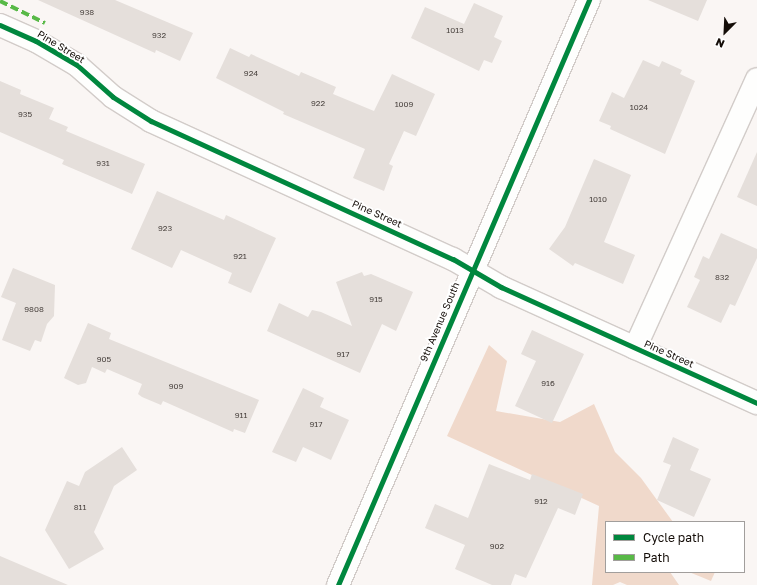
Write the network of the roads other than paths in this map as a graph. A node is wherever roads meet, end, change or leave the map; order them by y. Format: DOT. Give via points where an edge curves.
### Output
graph roads {
  1 [pos="589,0"];
  2 [pos="0,25"];
  3 [pos="757,78"];
  4 [pos="472,269"];
  5 [pos="635,348"];
  6 [pos="757,402"];
  7 [pos="338,585"];
  1 -- 4 [label="street, 9th Avenue South"];
  2 -- 4 [label="street, Pine Street" via="36,41 78,65 113,97 151,121"];
  3 -- 5 [label="street"];
  4 -- 5 [label="street, Pine Street" via="501,287"];
  4 -- 7 [label="street, 9th Avenue South"];
  5 -- 6 [label="street, Pine Street"];
}
